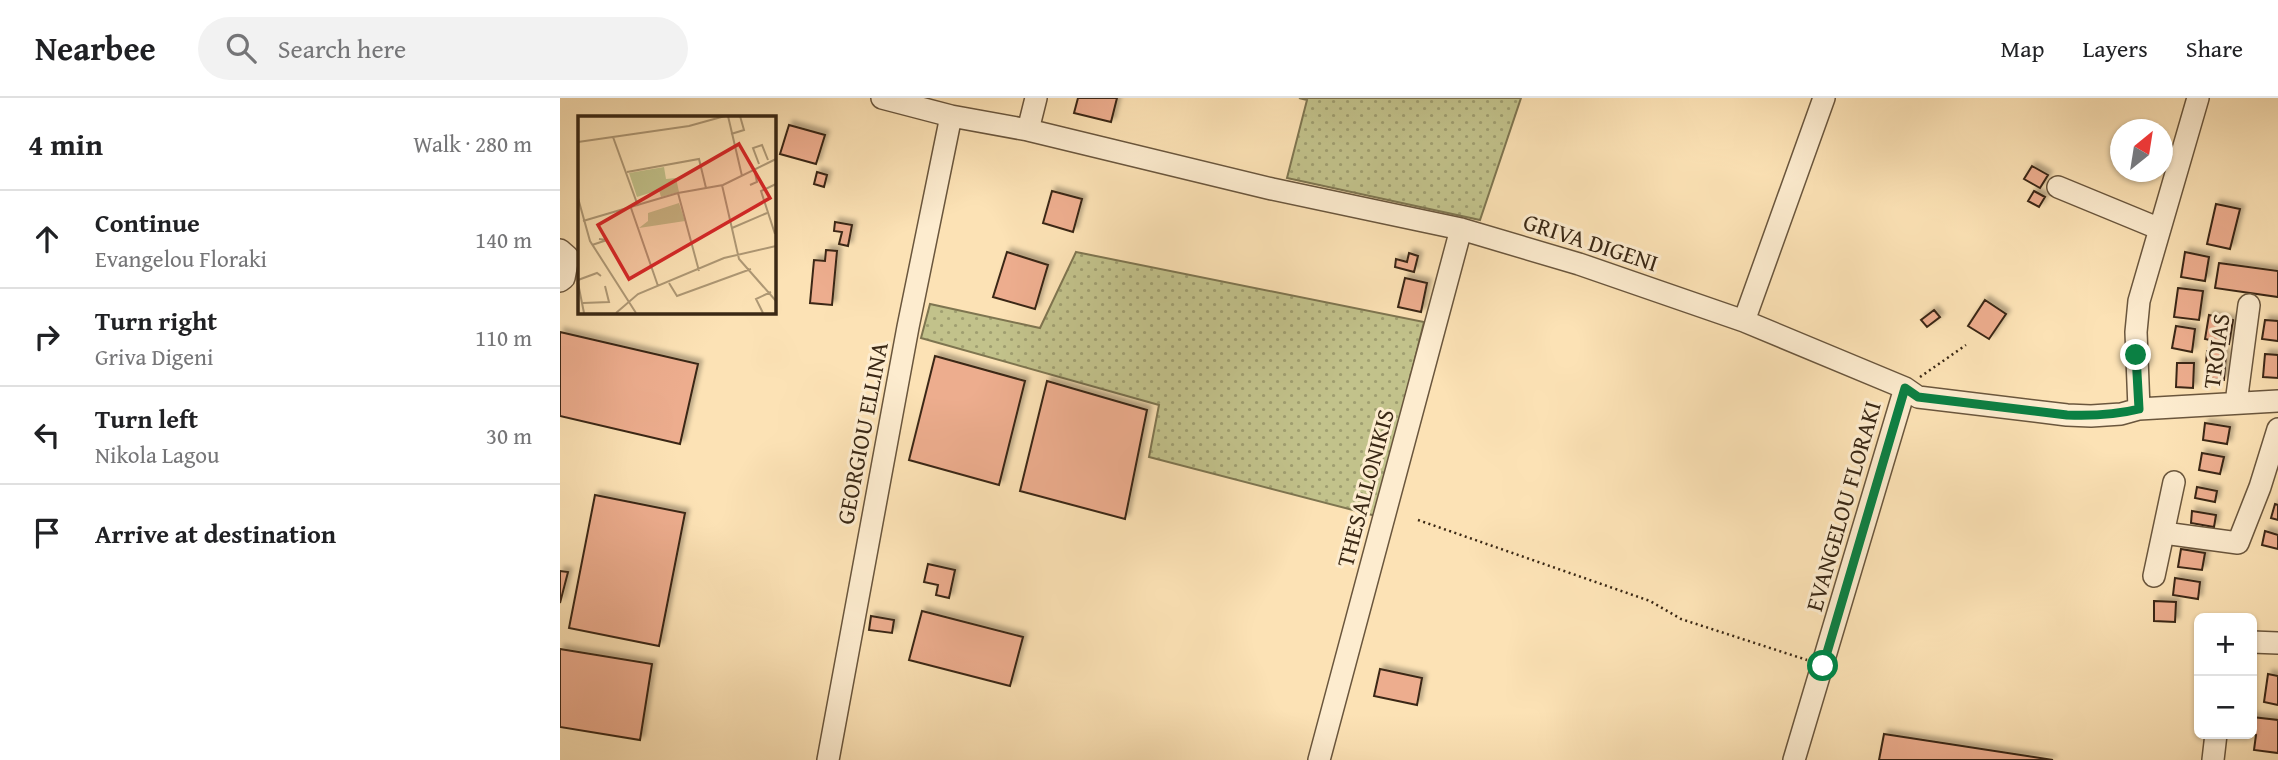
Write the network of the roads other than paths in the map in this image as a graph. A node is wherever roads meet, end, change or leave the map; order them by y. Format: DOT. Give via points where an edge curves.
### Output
graph roads {
  1 [pos="882,98"];
  2 [pos="1037,98"];
  3 [pos="1824,98"];
  4 [pos="2198,98"];
  5 [pos="951,116"];
  6 [pos="1028,130"];
  7 [pos="2058,187"];
  8 [pos="1461,229"];
  9 [pos="2160,229"];
  10 [pos="560,250"];
  11 [pos="560,281"];
  12 [pos="2249,305"];
  13 [pos="1744,321"];
  14 [pos="1905,388"];
  15 [pos="2278,401"];
  16 [pos="2236,403"];
  17 [pos="2139,409"];
  18 [pos="2278,429"];
  19 [pos="2174,482"];
  20 [pos="2164,533"];
  21 [pos="2154,576"];
  22 [pos="2257,642"];
  23 [pos="2278,643"];
  24 [pos="2215,739"];
  25 [pos="828,760"];
  26 [pos="1319,760"];
  27 [pos="1794,760"];
  28 [pos="2213,760"];
  1 -- 5 [label="street, GRIVA DIGENI"];
  2 -- 6 [label="street"];
  3 -- 13 [label="street"];
  4 -- 9 [label="street"];
  5 -- 6 [label="street, GRIVA DIGENI"];
  5 -- 25 [label="street, GEORGIOU ELLINA"];
  6 -- 8 [label="street, GRIVA DIGENI"];
  7 -- 9 [label="street"];
  8 -- 13 [label="street, GRIVA DIGENI" via="1580,264"];
  8 -- 26 [label="street, THESALLONIKIS"];
  9 -- 17 [label="street" via="2139,301"];
  10 -- 11 [label="street" via="568,257"];
  12 -- 16 [label="street, TROIAS"];
  13 -- 14 [label="street, GRIVA DIGENI"];
  14 -- 17 [label="street, GRIVA DIGENI" via="1918,397 2067,415"];
  14 -- 27 [label="street, EVANGELOU FLORAKI"];
  15 -- 16 [label="street, GRIVA DIGENI"];
  16 -- 17 [label="street, GRIVA DIGENI"];
  18 -- 20 [label="street" via="2238,543"];
  19 -- 20 [label="street"];
  20 -- 21 [label="street"];
  22 -- 23 [label="street"];
  24 -- 28 [label="street"];
}
